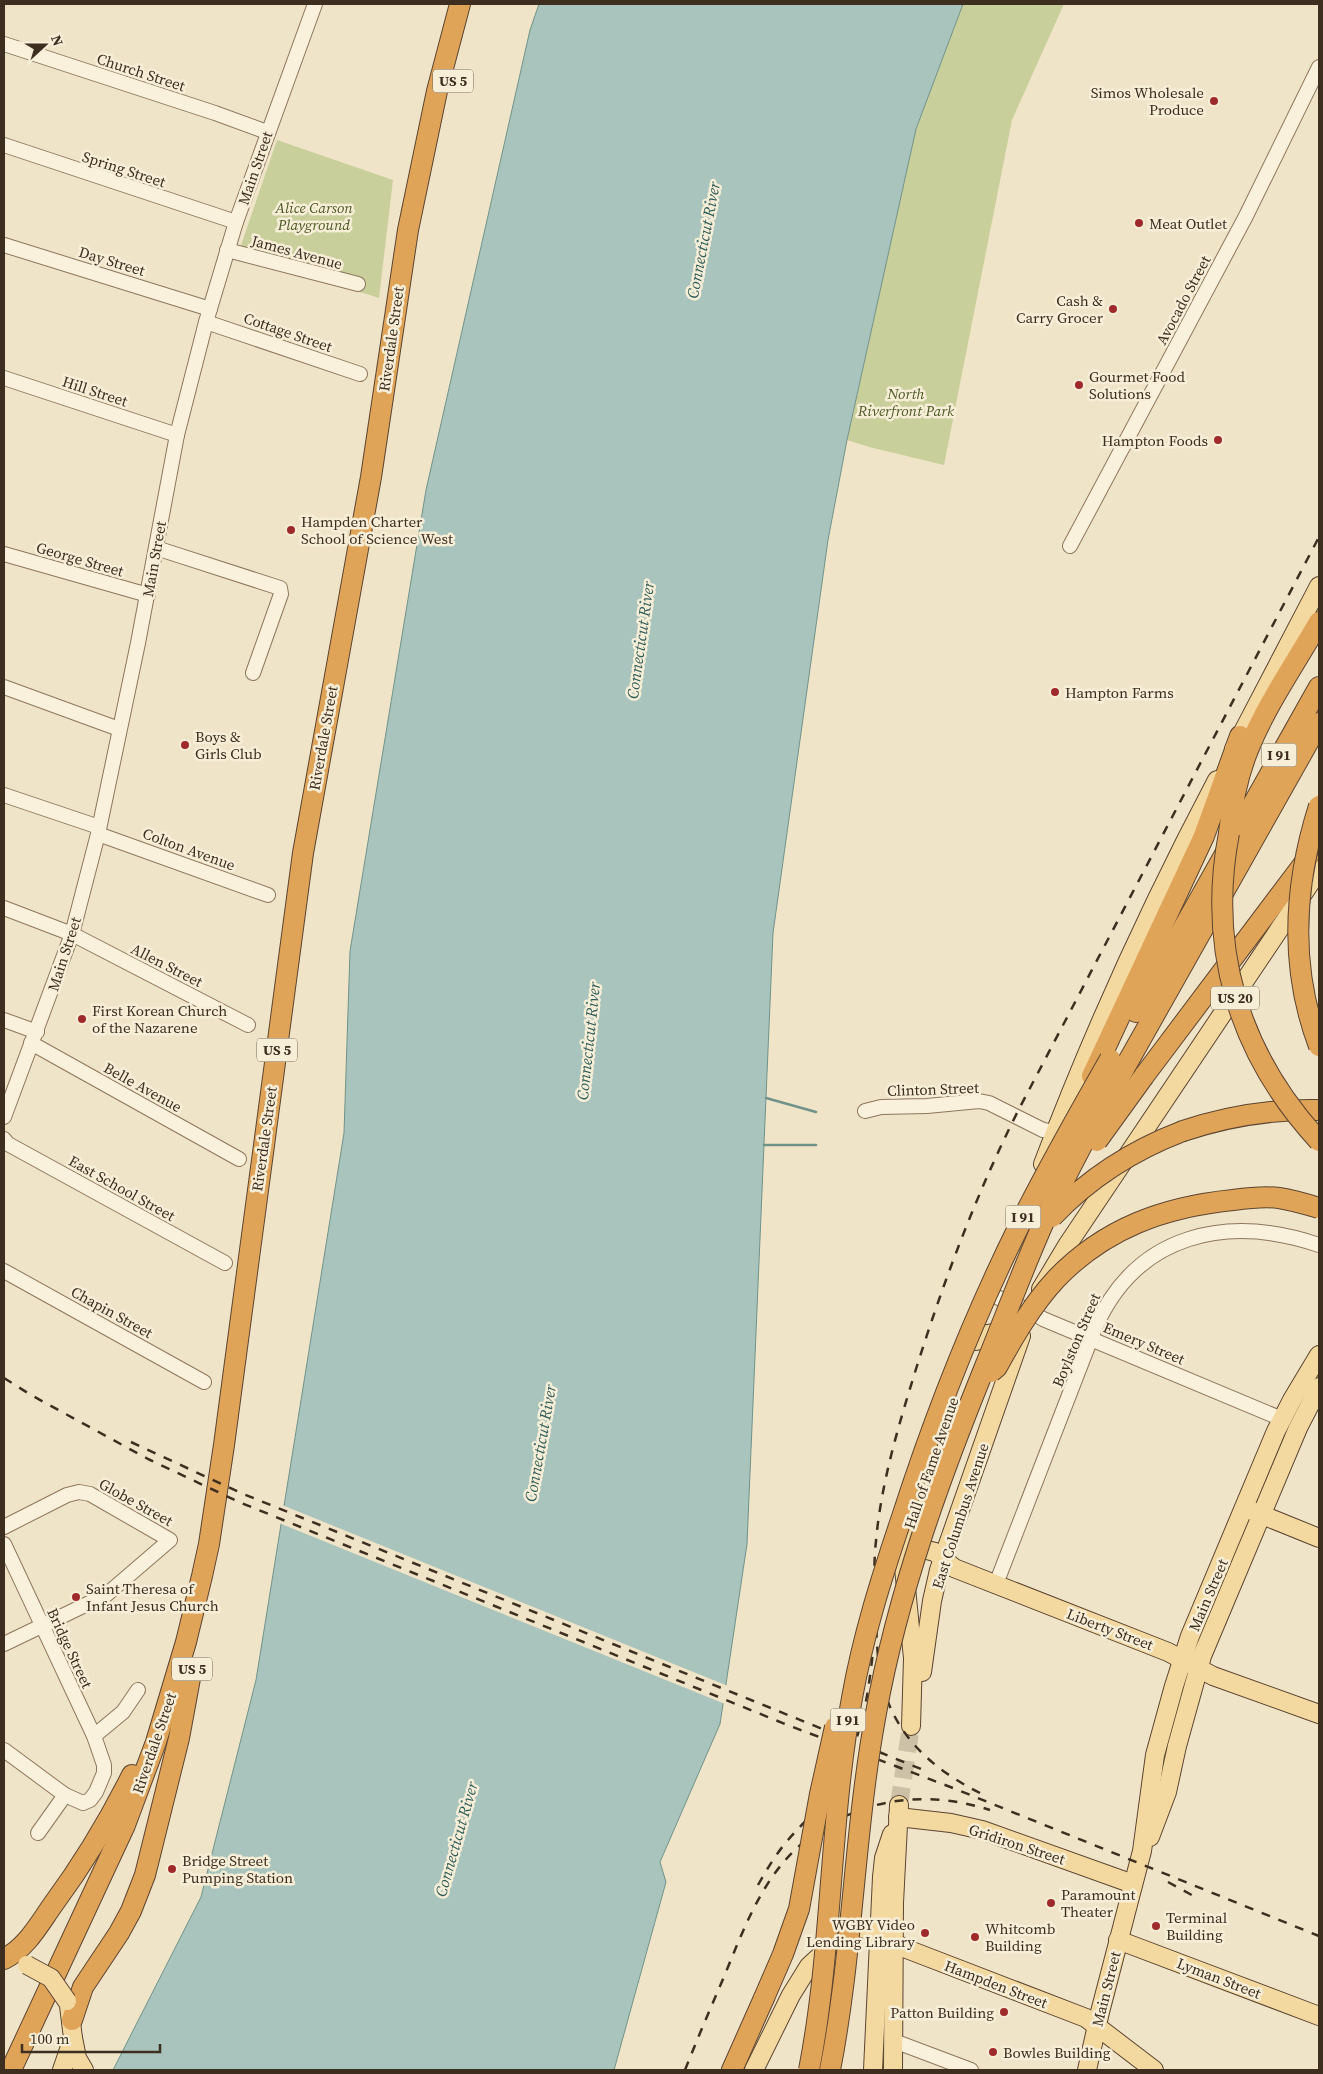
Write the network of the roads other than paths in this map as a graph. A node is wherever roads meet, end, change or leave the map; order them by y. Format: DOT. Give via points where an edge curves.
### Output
graph roads {
  1 [pos="315,4"];
  2 [pos="460,4"];
  3 [pos="474,4"];
  4 [pos="4,44"];
  5 [pos="1319,67"];
  6 [pos="267,132"];
  7 [pos="4,145"];
  8 [pos="236,222"];
  9 [pos="4,245"];
  10 [pos="227,250"];
  11 [pos="358,284"];
  12 [pos="210,308"];
  13 [pos="206,322"];
  14 [pos="360,374"];
  15 [pos="4,378"];
  16 [pos="177,434"];
  17 [pos="1070,546"];
  18 [pos="156,548"];
  19 [pos="4,554"];
  20 [pos="1319,586"];
  21 [pos="148,595"];
  22 [pos="1319,622"];
  23 [pos="1319,648"];
  24 [pos="253,673"];
  25 [pos="1289,685"];
  26 [pos="1319,687"];
  27 [pos="4,688"];
  28 [pos="1319,723"];
  29 [pos="119,729"];
  30 [pos="1240,736"];
  31 [pos="4,795"];
  32 [pos="1319,806"];
  33 [pos="98,831"];
  34 [pos="1319,842"];
  35 [pos="1319,870"];
  36 [pos="268,895"];
  37 [pos="4,908"];
  38 [pos="72,934"];
  39 [pos="4,1020"];
  40 [pos="248,1025"];
  41 [pos="1315,1030"];
  42 [pos="34,1037"];
  43 [pos="1319,1046"];
  44 [pos="1113,1060"];
  45 [pos="1319,1110"];
  46 [pos="866,1111"];
  47 [pos="4,1117"];
  48 [pos="1060,1135"];
  49 [pos="4,1139"];
  50 [pos="1319,1141"];
  51 [pos="239,1159"];
  52 [pos="1319,1208"];
  53 [pos="1319,1245"];
  54 [pos="225,1263"];
  55 [pos="4,1270"];
  56 [pos="1021,1276"];
  57 [pos="994,1296"];
  58 [pos="1030,1311"];
  59 [pos="1091,1339"];
  60 [pos="976,1341"];
  61 [pos="1016,1352"];
  62 [pos="1319,1355"];
  63 [pos="204,1382"];
  64 [pos="978,1383"];
  65 [pos="1319,1387"];
  66 [pos="1282,1419"];
  67 [pos="1244,1507"];
  68 [pos="1261,1515"];
  69 [pos="4,1527"];
  70 [pos="906,1535"];
  71 [pos="1319,1538"];
  72 [pos="4,1544"];
  73 [pos="944,1560"];
  74 [pos="996,1584"];
  75 [pos="42,1625"];
  76 [pos="867,1632"];
  77 [pos="4,1644"];
  78 [pos="1182,1659"];
  79 [pos="1198,1668"];
  80 [pos="185,1669"];
  81 [pos="138,1690"];
  82 [pos="1319,1714"];
  83 [pos="911,1726"];
  84 [pos="94,1736"];
  85 [pos="4,1750"];
  86 [pos="65,1795"];
  87 [pos="38,1833"];
  88 [pos="1142,1851"];
  89 [pos="833,1876"];
  90 [pos="1133,1884"];
  91 [pos="887,1939"];
  92 [pos="1118,1940"];
  93 [pos="4,1960"];
  94 [pos="1319,2016"];
  95 [pos="71,2020"];
  96 [pos="1097,2027"];
  97 [pos="894,2040"];
  98 [pos="11,2070"];
  99 [pos="24,2070"];
  100 [pos="62,2070"];
  101 [pos="84,2070"];
  102 [pos="732,2070"];
  103 [pos="754,2070"];
  104 [pos="809,2070"];
  105 [pos="830,2070"];
  106 [pos="873,2070"];
  107 [pos="893,2070"];
  108 [pos="971,2070"];
  109 [pos="1087,2070"];
  110 [pos="1154,2070"];
  1 -- 6 [label="street, Main Street"];
  2 -- 80 [label="highway, Riverdale Street / US 5" via="425,141 403,259 372,477 303,852 214,1512"];
  3 -- 80 [label="highway, Riverdale Street / US 5" via="422,215 387,446 316,846 224,1525 205,1618"];
  4 -- 6 [label="street, Church Street"];
  5 -- 17 [label="street, Avocado Street" via="1246,216"];
  6 -- 8 [label="street, Main Street"];
  7 -- 8 [label="street, Spring Street"];
  8 -- 10 [label="street, Main Street"];
  9 -- 12 [label="street, Day Street"];
  10 -- 11 [label="street, James Avenue"];
  10 -- 12 [label="street, Main Street"];
  12 -- 13 [label="street, Main Street"];
  13 -- 14 [label="street, Cottage Street"];
  13 -- 16 [label="street, Main Street"];
  15 -- 16 [label="street, Hill Street"];
  16 -- 18 [label="street, Main Street"];
  18 -- 21 [label="street, Main Street"];
  18 -- 24 [label="street" via="280,588 281,594"];
  19 -- 21 [label="street, George Street"];
  20 -- 30 [label="main road, Hall of Fame Avenue"];
  21 -- 29 [label="street, Main Street"];
  22 -- 25 [label="highway, US 20"];
  23 -- 25 [label="highway"];
  25 -- 50 [label="highway, US 20, bridge" via="1260,725 1237,782 1223,875 1222,916 1226,958 1246,1030 1268,1074"];
  26 -- 44 [label="highway, I 91"];
  27 -- 29 [label="street"];
  28 -- 44 [label="highway, I 91"];
  29 -- 33 [label="street, Main Street"];
  30 -- 44 [label="highway" via="1204,836"];
  30 -- 48 [label="main road, Hall of Fame Avenue" via="1185,841 1092,1040"];
  31 -- 33 [label="street, Colton Avenue"];
  32 -- 41 [label="highway, bridge" via="1303,866 1298,912 1299,959"];
  33 -- 36 [label="street, Colton Avenue"];
  33 -- 38 [label="street, Main Street"];
  34 -- 56 [label="highway, bridge" via="1088,1155"];
  35 -- 58 [label="main road, East Columbus Avenue" via="1068,1244"];
  37 -- 38 [label="street, Allen Street"];
  38 -- 40 [label="street, Allen Street"];
  38 -- 42 [label="street, Main Street"];
  39 -- 42 [label="street, Belle Avenue"];
  41 -- 43 [label="highway, bridge"];
  42 -- 47 [label="street, Main Street"];
  42 -- 51 [label="street, Belle Avenue"];
  44 -- 48 [label="highway, I 91, bridge"];
  44 -- 56 [label="highway, I 91, bridge"];
  45 -- 89 [label="highway, bridge" via="1283,1110 1223,1118 1155,1142 1119,1162 1071,1198 1033,1242 1011,1276 990,1316 938,1444 884,1610 861,1708"];
  46 -- 48 [label="street, Clinton Street" via="881,1107 979,1101"];
  48 -- 57 [label="main road, Hall of Fame Avenue"];
  48 -- 76 [label="highway, I 91, bridge" via="959,1359 905,1506"];
  49 -- 54 [label="street, East School Street"];
  52 -- 64 [label="highway, bridge" via="1278,1198 1216,1201 1167,1211 1121,1230 1086,1252 1056,1278 1027,1316 997,1367"];
  53 -- 59 [label="street, Boylston Street" via="1278,1234 1237,1232 1200,1236 1168,1247 1147,1259 1122,1282 1106,1304"];
  55 -- 63 [label="street, Chapin Street"];
  56 -- 64 [label="highway, I 91, bridge"];
  57 -- 58 [label="street, Emery Street"];
  57 -- 60 [label="main road, Hall of Fame Avenue"];
  58 -- 59 [label="street, Emery Street"];
  58 -- 61 [label="main road, East Columbus Avenue"];
  59 -- 66 [label="street, Emery Street"];
  59 -- 74 [label="street, Boylston Street"];
  60 -- 61 [label="main road" via="986,1334 999,1334 1010,1340"];
  60 -- 70 [label="main road, Hall of Fame Avenue" via="918,1493"];
  61 -- 73 [label="main road, East Columbus Avenue"];
  62 -- 66 [label="main road, Main Street"];
  64 -- 105 [label="highway, I 91, bridge" via="917,1551 883,1678 866,1777"];
  65 -- 68 [label="main road, Main Street"];
  66 -- 67 [label="main road, Main Street"];
  67 -- 68 [label="main road"];
  67 -- 78 [label="main road, Main Street"];
  68 -- 71 [label="main road"];
  68 -- 79 [label="main road, Main Street"];
  69 -- 75 [label="street, Globe Street" via="79,1492 90,1494 170,1540 114,1590"];
  70 -- 73 [label="main road, Liberty Street"];
  70 -- 83 [label="main road, Hall of Fame Avenue" via="902,1558 913,1658"];
  72 -- 75 [label="street, Bridge Street"];
  73 -- 74 [label="main road, Liberty Street" via="954,1568"];
  73 -- 83 [label="main road, East Columbus Avenue" via="932,1601 918,1700"];
  74 -- 78 [label="main road, Liberty Street"];
  75 -- 77 [label="street"];
  75 -- 84 [label="street, Bridge Street"];
  76 -- 89 [label="highway, I 91, bridge" via="846,1730"];
  76 -- 102 [label="highway, bridge" via="850,1674 831,1745 796,1919"];
  78 -- 79 [label="main road, Liberty Street"];
  78 -- 88 [label="main road, Main Street" via="1157,1747"];
  79 -- 82 [label="main road, Liberty Street"];
  79 -- 88 [label="main road, Main Street" via="1164,1801"];
  80 -- 93 [label="highway" via="92,1850 28,1940"];
  80 -- 95 [label="highway" via="179,1738 145,1875 119,1934 83,1987"];
  80 -- 98 [label="highway, Riverdale Street / US 5" via="125,1825"];
  80 -- 99 [label="highway, Riverdale Street / US 5" via="172,1732 137,1828"];
  81 -- 84 [label="street" via="123,1712"];
  84 -- 86 [label="street, Bridge Street" via="104,1767 99,1787 90,1800 80,1803"];
  85 -- 86 [label="street"];
  86 -- 87 [label="street"];
  88 -- 90 [label="main road, Main Street"];
  89 -- 104 [label="highway, I 91, bridge"];
  90 -- 91 [label="main road, Gridiron Street" via="982,1830 898,1811 898,1860"];
  90 -- 92 [label="main road, Main Street"];
  91 -- 96 [label="main road, Hampden Street" via="1086,2018"];
  91 -- 97 [label="main road"];
  91 -- 103 [label="main road" via="867,1929 850,1929 809,1966"];
  91 -- 106 [label="main road"];
  92 -- 94 [label="main road, Lyman Street"];
  92 -- 96 [label="main road, Main Street"];
  93 -- 95 [label="main road, bridge" via="27,1965 51,1978 59,1987"];
  95 -- 100 [label="main road"];
  95 -- 101 [label="main road" via="76,2054"];
  96 -- 109 [label="main road, Main Street"];
  96 -- 110 [label="main road, Hampden Street"];
  97 -- 107 [label="main road"];
  97 -- 108 [label="street"];
}
